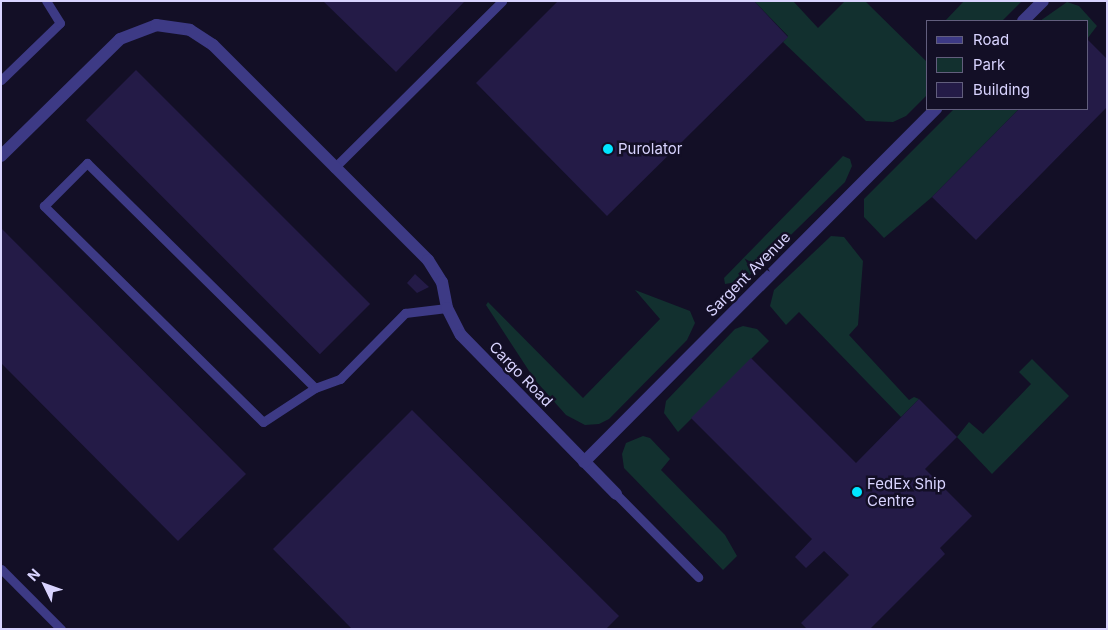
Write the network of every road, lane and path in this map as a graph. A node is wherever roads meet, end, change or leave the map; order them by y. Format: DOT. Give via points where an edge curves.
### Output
graph roads {
  1 [pos="46,1"];
  2 [pos="502,1"];
  3 [pos="1043,1"];
  4 [pos="1024,20"];
  5 [pos="1,80"];
  6 [pos="935,110"];
  7 [pos="1,156"];
  8 [pos="334,168"];
  9 [pos="447,308"];
  10 [pos="315,388"];
  11 [pos="584,462"];
  12 [pos="616,494"];
  13 [pos="1,569"];
  14 [pos="698,577"];
  15 [pos="60,629"];
  1 -- 5 [label="lane" via="60,23"];
  2 -- 8 [label="lane"];
  3 -- 4 [label="street"];
  6 -- 11 [label="street, Sargent Avenue"];
  7 -- 8 [label="street, Cargo Road" via="120,39 143,28 171,25 190,30 213,45"];
  8 -- 9 [label="street, Cargo Road" via="428,260 442,282"];
  9 -- 10 [label="lane" via="405,312 340,379"];
  9 -- 11 [label="street, Cargo Road" via="461,335"];
  10 -- 10 [label="lane" via="263,422 44,206 88,163"];
  11 -- 12 [label="street, Cargo Road"];
  12 -- 14 [label="lane"];
  13 -- 15 [label="lane"];
}
